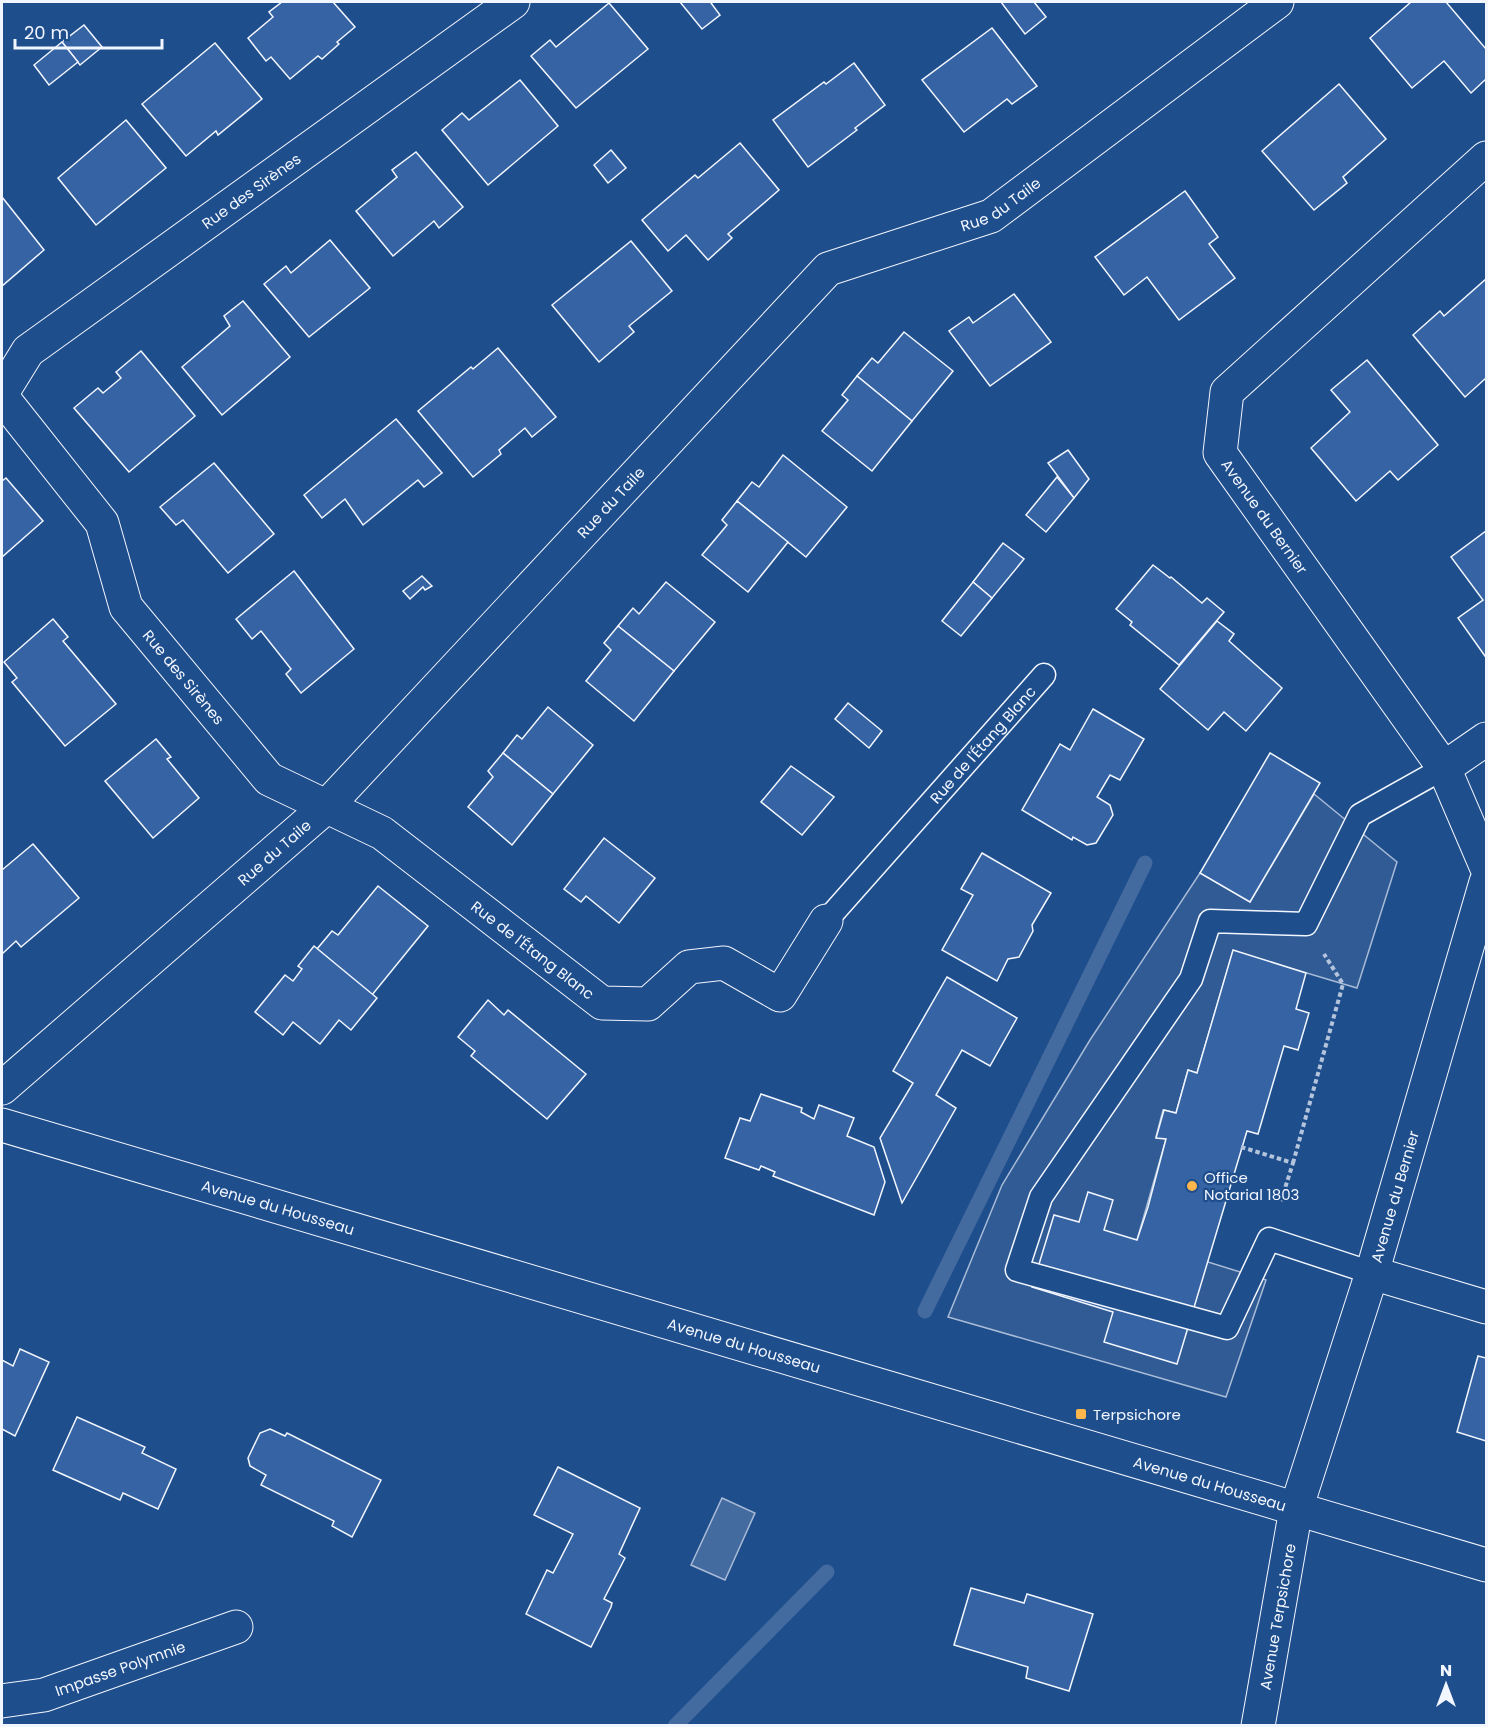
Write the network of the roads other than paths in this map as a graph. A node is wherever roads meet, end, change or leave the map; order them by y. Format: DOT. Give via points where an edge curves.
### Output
graph roads {
  1 [pos="513,2"];
  2 [pos="1267,4"];
  3 [pos="1486,158"];
  4 [pos="2,395"];
  5 [pos="1044,675"];
  6 [pos="1486,739"];
  7 [pos="1444,768"];
  8 [pos="326,807"];
  9 [pos="1486,866"];
  10 [pos="1486,882"];
  11 [pos="826,921"];
  12 [pos="2,1088"];
  13 [pos="2,1125"];
  14 [pos="1372,1273"];
  15 [pos="1486,1307"];
  16 [pos="1296,1509"];
  17 [pos="1486,1565"];
  18 [pos="236,1627"];
  19 [pos="2,1701"];
  20 [pos="1258,1725"];
  1 -- 4 [label="street, Rue des Sirènes" via="28,351"];
  2 -- 8 [label="street, Rue du Taile" via="991,216 828,269"];
  3 -- 7 [label="street, Avenue du Bernier" via="1227,392 1220,453"];
  4 -- 8 [label="street, Rue des Sirènes" via="102,523 126,607 269,779"];
  5 -- 11 [label="lane, Rue de l'Étang Blanc"];
  6 -- 7 [label="street"];
  7 -- 9 [label="street, Avenue du Bernier"];
  7 -- 14 [label="lane" via="1360,815 1306,924 1210,921 1191,979 1041,1197 1017,1270 1227,1328 1269,1239"];
  8 -- 11 [label="street, Rue de l'Étang Blanc" via="382,833 602,1003 648,1004 689,967 724,963 780,995"];
  8 -- 12 [label="street, Rue du Taile"];
  10 -- 14 [label="street, Avenue du Bernier"];
  13 -- 16 [label="street, Avenue du Housseau"];
  14 -- 15 [label="street"];
  14 -- 16 [label="street, Avenue du Bernier"];
  16 -- 17 [label="street, Avenue du Housseau"];
  16 -- 20 [label="street, Avenue Terpsichore"];
  18 -- 19 [label="street, Impasse Polymnie" via="44,1695"];
}
